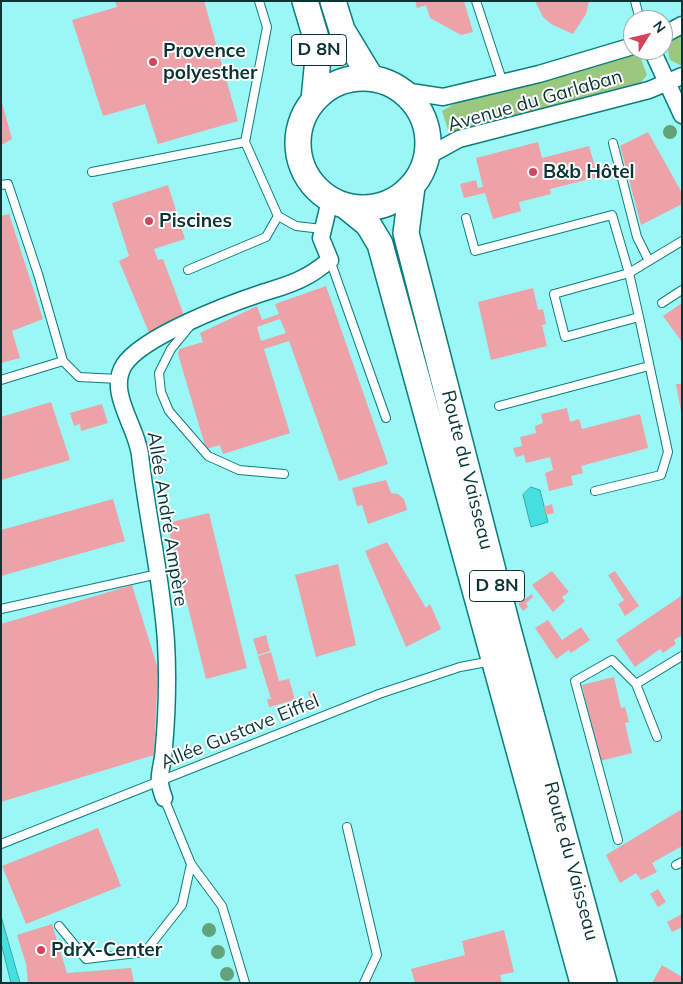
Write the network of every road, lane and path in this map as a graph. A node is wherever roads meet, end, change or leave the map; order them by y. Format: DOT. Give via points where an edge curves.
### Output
graph roads {
  1 [pos="259,1"];
  2 [pos="305,1"];
  3 [pos="333,1"];
  4 [pos="476,1"];
  5 [pos="623,49"];
  6 [pos="656,60"];
  7 [pos="682,76"];
  8 [pos="371,78"];
  9 [pos="503,83"];
  10 [pos="666,83"];
  11 [pos="404,91"];
  12 [pos="314,100"];
  13 [pos="682,115"];
  14 [pos="245,142"];
  15 [pos="614,143"];
  16 [pos="428,156"];
  17 [pos="92,172"];
  18 [pos="1,185"];
  19 [pos="412,187"];
  20 [pos="338,203"];
  21 [pos="278,216"];
  22 [pos="466,218"];
  23 [pos="322,229"];
  24 [pos="682,241"];
  25 [pos="330,260"];
  26 [pos="649,261"];
  27 [pos="188,270"];
  28 [pos="629,272"];
  29 [pos="682,290"];
  30 [pos="662,304"];
  31 [pos="639,317"];
  32 [pos="195,321"];
  33 [pos="63,361"];
  34 [pos="649,366"];
  35 [pos="118,379"];
  36 [pos="1,380"];
  37 [pos="499,406"];
  38 [pos="386,418"];
  39 [pos="284,474"];
  40 [pos="595,491"];
  41 [pos="158,574"];
  42 [pos="1,609"];
  43 [pos="681,659"];
  44 [pos="494,661"];
  45 [pos="636,684"];
  46 [pos="657,737"];
  47 [pos="158,783"];
  48 [pos="164,798"];
  49 [pos="347,827"];
  50 [pos="618,840"];
  51 [pos="1,844"];
  52 [pos="191,864"];
  53 [pos="59,926"];
  54 [pos="245,983"];
  55 [pos="364,983"];
  56 [pos="583,983"];
  57 [pos="604,983"];
  1 -- 14 [label="lane" via="266,27"];
  2 -- 12 [label="main road, D 8N" via="319,48"];
  3 -- 8 [label="main road, D 8N" via="342,30"];
  4 -- 9 [label="lane"];
  5 -- 9 [label="street, Avenue du Garlaban"];
  6 -- 10 [label="street"];
  7 -- 10 [label="street, Avenue du Garlaban"];
  8 -- 11 [label="main road" via="388,82"];
  8 -- 12 [label="main road" via="340,82"];
  9 -- 11 [label="street, Avenue du Garlaban" via="443,97"];
  10 -- 13 [label="street"];
  10 -- 16 [label="street, Avenue du Garlaban" via="459,139"];
  11 -- 16 [label="main road" via="417,104 425,120"];
  12 -- 20 [label="main road" via="303,116 298,134 298,154 304,172 315,188"];
  14 -- 17 [label="lane"];
  14 -- 21 [label="lane"];
  15 -- 26 [label="lane" via="637,237"];
  16 -- 19 [label="main road"];
  18 -- 33 [label="lane" via="8,184"];
  19 -- 20 [label="main road" via="398,199 382,206 364,209"];
  19 -- 57 [label="main road, Route du Vaisseau / D 8N" via="406,232 508,629"];
  20 -- 23 [label="street"];
  20 -- 44 [label="main road, Route du Vaisseau / D 8n" via="368,224 380,244"];
  21 -- 23 [label="lane" via="296,226"];
  21 -- 27 [label="lane" via="266,237"];
  22 -- 28 [label="lane" via="475,251 612,215"];
  23 -- 25 [label="street" via="321,238"];
  24 -- 26 [label="lane"];
  25 -- 32 [label="street" via="304,278 249,297"];
  25 -- 38 [label="lane"];
  26 -- 28 [label="lane"];
  28 -- 31 [label="lane"];
  28 -- 31 [label="lane" via="554,294 565,337"];
  29 -- 30 [label="lane"];
  31 -- 34 [label="lane"];
  32 -- 35 [label="street" via="141,348 124,365"];
  32 -- 39 [label="lane" via="171,349 159,373 161,392 169,410 208,456 239,470"];
  33 -- 35 [label="lane" via="79,377"];
  33 -- 36 [label="lane"];
  34 -- 37 [label="lane"];
  34 -- 40 [label="lane" via="668,452 661,476"];
  35 -- 41 [label="street, Allée André Ampère" via="120,397 138,444"];
  41 -- 42 [label="lane"];
  41 -- 47 [label="street, Allée André Ampère" via="166,641 167,699"];
  43 -- 45 [label="lane"];
  44 -- 47 [label="lane, Allée Gustave Eiffel" via="460,667 379,694"];
  44 -- 56 [label="main road, Route du Vaisseau / D 8n"];
  45 -- 46 [label="lane"];
  45 -- 50 [label="lane" via="612,660 575,681"];
  47 -- 48 [label="street"];
  47 -- 51 [label="lane, Allée Gustave Eiffel"];
  48 -- 52 [label="lane"];
  49 -- 55 [label="lane" via="377,955"];
  52 -- 53 [label="lane" via="182,905 146,952 86,959"];
  52 -- 54 [label="lane" via="222,906"];
}
